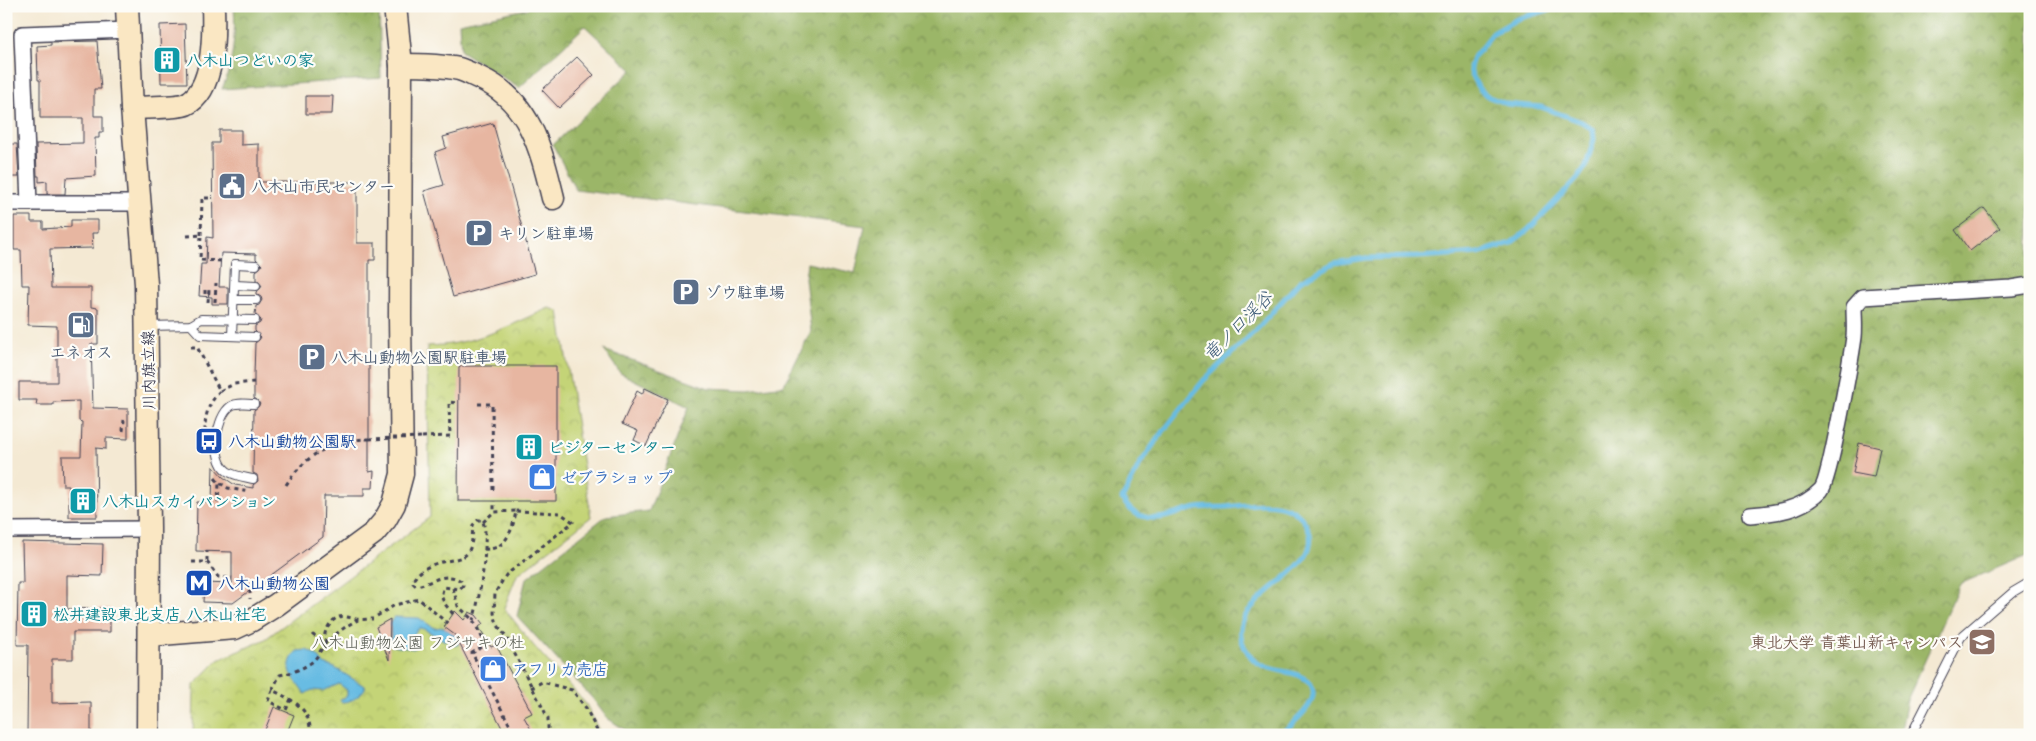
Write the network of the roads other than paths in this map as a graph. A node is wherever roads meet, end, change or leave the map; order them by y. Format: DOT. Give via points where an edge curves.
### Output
graph roads {
  1 [pos="127,6"];
  2 [pos="213,6"];
  3 [pos="395,6"];
  4 [pos="129,30"];
  5 [pos="401,65"];
  6 [pos="132,108"];
  7 [pos="553,198"];
  8 [pos="6,203"];
  9 [pos="29,203"];
  10 [pos="141,203"];
  11 [pos="256,264"];
  12 [pos="235,285"];
  13 [pos="2030,285"];
  14 [pos="256,286"];
  15 [pos="234,300"];
  16 [pos="256,300"];
  17 [pos="233,320"];
  18 [pos="255,320"];
  19 [pos="190,325"];
  20 [pos="147,326"];
  21 [pos="232,336"];
  22 [pos="255,337"];
  23 [pos="254,404"];
  24 [pos="253,479"];
  25 [pos="1750,515"];
  26 [pos="149,529"];
  27 [pos="6,530"];
  28 [pos="2030,582"];
  29 [pos="149,635"];
  30 [pos="148,735"];
  31 [pos="1911,735"];
  1 -- 4 [label="street, 川内旗立線"];
  2 -- 6 [label="street" via="214,41 204,83 196,96 186,104"];
  3 -- 5 [label="street"];
  4 -- 6 [label="street, 川内旗立線"];
  4 -- 9 [label="street" via="22,34"];
  5 -- 7 [label="street" via="460,69 493,84 519,108 531,127 542,151"];
  5 -- 29 [label="street" via="402,474 394,504 374,533 252,620 235,628 217,631"];
  6 -- 10 [label="street, 川内旗立線"];
  8 -- 9 [label="street"];
  9 -- 10 [label="street"];
  10 -- 20 [label="street, 川内旗立線"];
  11 -- 12 [label="lane" via="235,264"];
  12 -- 14 [label="lane"];
  12 -- 15 [label="lane"];
  13 -- 25 [label="street" via="1863,297 1854,307 1854,335 1822,489 1805,502 1780,513"];
  15 -- 16 [label="lane"];
  15 -- 17 [label="lane"];
  17 -- 18 [label="lane"];
  17 -- 19 [label="lane" via="201,319"];
  17 -- 21 [label="lane"];
  19 -- 20 [label="lane"];
  19 -- 21 [label="lane" via="200,335"];
  20 -- 26 [label="street, 川内旗立線"];
  21 -- 22 [label="lane"];
  23 -- 24 [label="lane" via="236,404 222,414 218,424 217,451 225,470"];
  26 -- 27 [label="street"];
  26 -- 29 [label="street, 川内旗立線"];
  28 -- 31 [label="lane" via="2013,592 1961,637"];
  29 -- 30 [label="street, 川内旗立線"];
}
